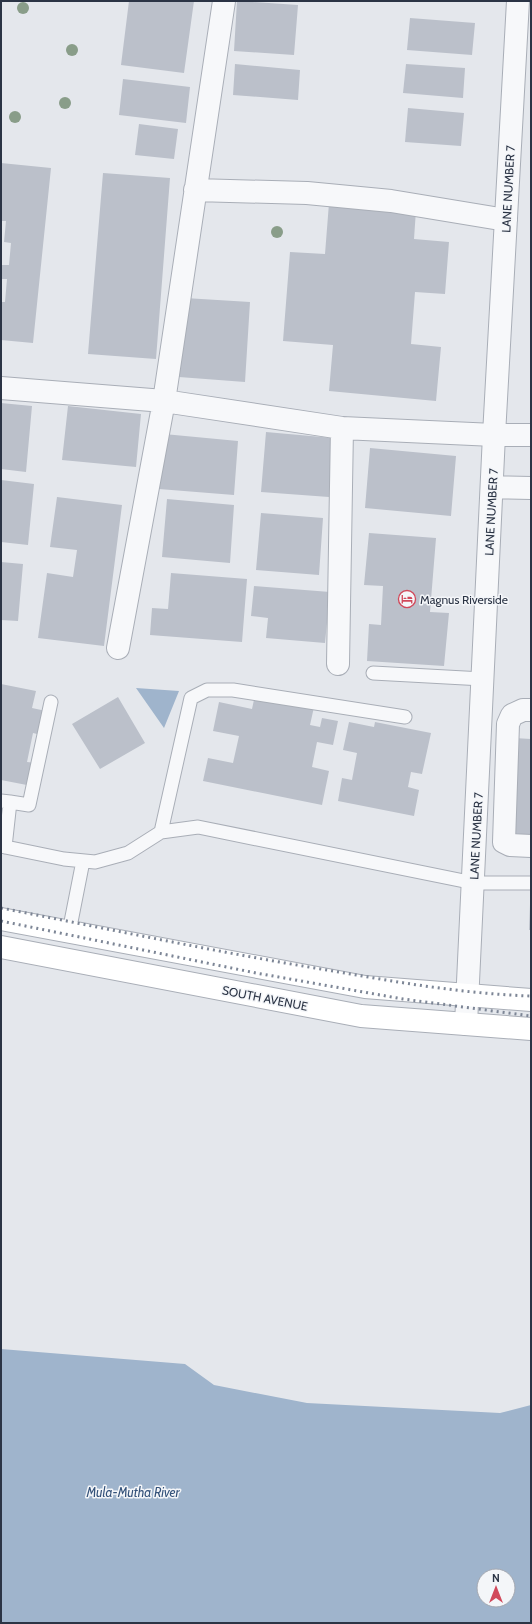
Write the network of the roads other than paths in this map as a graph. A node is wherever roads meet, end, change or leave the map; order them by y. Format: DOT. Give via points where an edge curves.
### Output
graph roads {
  1 [pos="224,1"];
  2 [pos="518,1"];
  3 [pos="195,190"];
  4 [pos="506,220"];
  5 [pos="1,388"];
  6 [pos="164,400"];
  7 [pos="342,428"];
  8 [pos="494,436"];
  9 [pos="531,436"];
  10 [pos="492,487"];
  11 [pos="531,488"];
  12 [pos="118,648"];
  13 [pos="338,664"];
  14 [pos="374,673"];
  15 [pos="483,679"];
  16 [pos="51,702"];
  17 [pos="531,710"];
  18 [pos="405,717"];
  19 [pos="6,801"];
  20 [pos="161,832"];
  21 [pos="3,846"];
  22 [pos="531,846"];
  23 [pos="83,861"];
  24 [pos="474,883"];
  25 [pos="531,883"];
  26 [pos="1,919"];
  27 [pos="69,932"];
  28 [pos="1,947"];
  29 [pos="469,995"];
  30 [pos="531,1000"];
  31 [pos="466,1024"];
  32 [pos="531,1029"];
  1 -- 3 [label="street"];
  2 -- 4 [label="street, LANE NUMBER 7"];
  3 -- 4 [label="street" via="315,194 391,201"];
  3 -- 6 [label="street"];
  4 -- 8 [label="street, LANE NUMBER 7"];
  5 -- 6 [label="street"];
  6 -- 7 [label="street"];
  6 -- 12 [label="street"];
  7 -- 8 [label="street"];
  7 -- 13 [label="street"];
  8 -- 9 [label="street"];
  8 -- 10 [label="street, LANE NUMBER 7"];
  10 -- 11 [label="street"];
  10 -- 15 [label="street, LANE NUMBER 7"];
  14 -- 15 [label="lane"];
  15 -- 24 [label="street, LANE NUMBER 7"];
  16 -- 19 [label="lane" via="29,805"];
  17 -- 22 [label="street" via="523,710 512,715 508,724 504,842 510,846"];
  18 -- 20 [label="lane" via="260,693 207,690 191,698"];
  19 -- 21 [label="lane"];
  20 -- 23 [label="lane" via="128,853 95,862"];
  20 -- 24 [label="lane" via="198,827"];
  21 -- 23 [label="lane"];
  23 -- 27 [label="lane"];
  24 -- 25 [label="lane"];
  24 -- 29 [label="street, LANE NUMBER 7"];
  26 -- 27 [label="main road"];
  27 -- 29 [label="main road" via="365,987"];
  28 -- 31 [label="main road, SOUTH AVENUE" via="361,1016"];
  29 -- 30 [label="main road"];
  29 -- 31 [label="street, LANE NUMBER 7"];
  31 -- 32 [label="main road, SOUTH AVENUE"];
}
